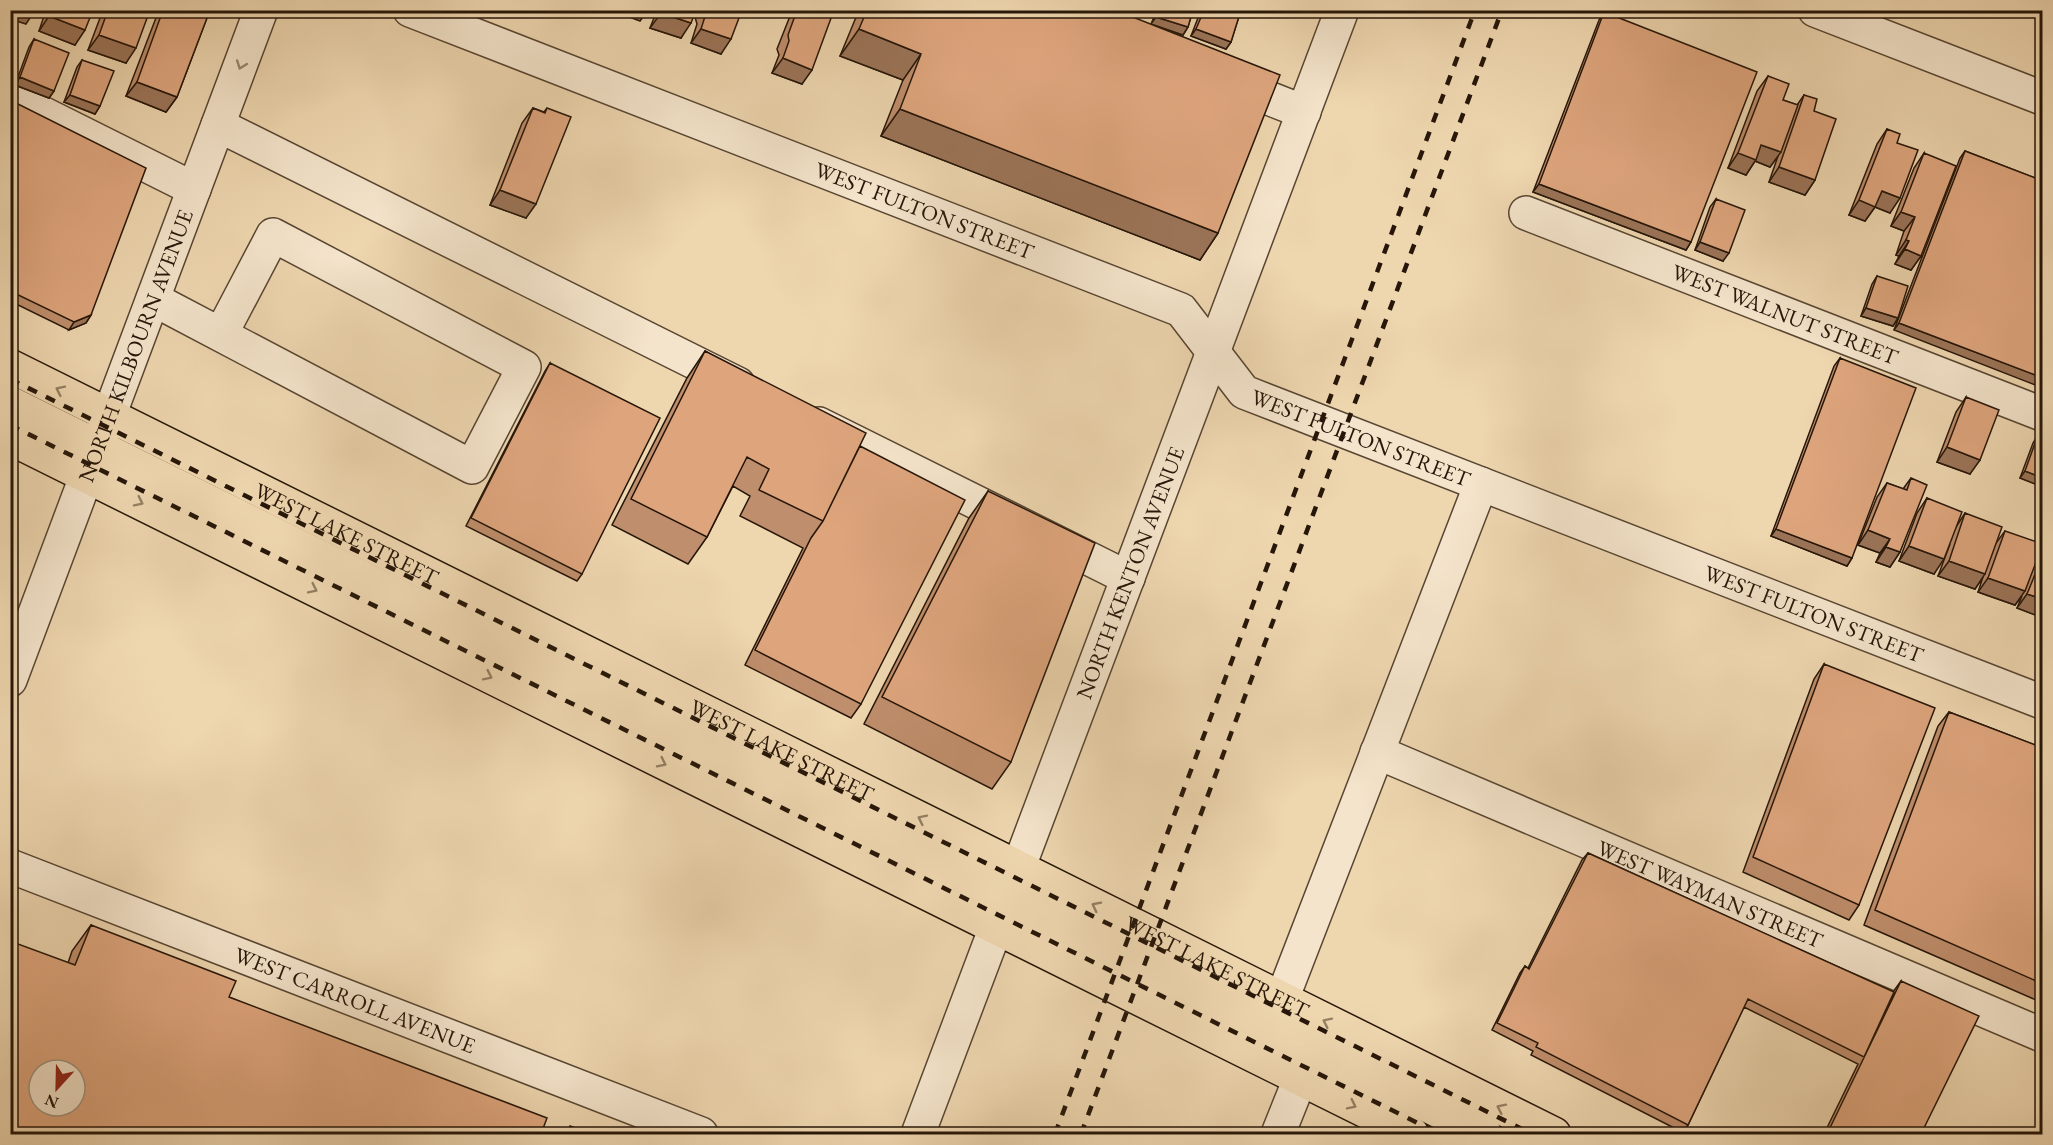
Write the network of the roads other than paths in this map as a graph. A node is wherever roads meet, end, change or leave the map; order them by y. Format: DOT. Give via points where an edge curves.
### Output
graph roads {
  1 [pos="261,10"];
  2 [pos="410,10"];
  3 [pos="1342,10"];
  4 [pos="1815,10"];
  5 [pos="1198,71"];
  6 [pos="10,97"];
  7 [pos="2043,98"];
  8 [pos="1304,112"];
  9 [pos="218,125"];
  10 [pos="194,189"];
  11 [pos="1526,213"];
  12 [pos="153,299"];
  13 [pos="221,334"];
  14 [pos="1215,351"];
  15 [pos="10,366"];
  16 [pos="10,403"];
  17 [pos="2043,414"];
  18 [pos="109,415"];
  19 [pos="10,438"];
  20 [pos="97,446"];
  21 [pos="86,476"];
  22 [pos="1481,484"];
  23 [pos="1128,578"];
  24 [pos="10,680"];
  25 [pos="2043,702"];
  26 [pos="1377,752"];
  27 [pos="10,866"];
  28 [pos="1020,868"];
  29 [pos="1008,898"];
  30 [pos="996,929"];
  31 [pos="1282,999"];
  32 [pos="2043,1035"];
  33 [pos="1300,1079"];
  34 [pos="701,1134"];
  35 [pos="918,1134"];
  36 [pos="1278,1134"];
  37 [pos="1412,1134"];
  38 [pos="1485,1134"];
  39 [pos="1554,1134"];
  1 -- 9 [label="street, NORTH KILBOURN AVENUE, one-way"];
  2 -- 14 [label="street, WEST FULTON STREET" via="1181,310"];
  3 -- 8 [label="street, NORTH KENTON AVENUE"];
  4 -- 7 [label="street"];
  5 -- 8 [label="street"];
  6 -- 10 [label="street"];
  8 -- 14 [label="street, NORTH KENTON AVENUE"];
  9 -- 10 [label="street, NORTH KILBOURN AVENUE"];
  9 -- 23 [label="street"];
  10 -- 12 [label="street, NORTH KILBOURN AVENUE"];
  11 -- 17 [label="street, WEST WALNUT STREET"];
  12 -- 13 [label="street"];
  12 -- 18 [label="street, NORTH KILBOURN AVENUE"];
  13 -- 13 [label="street" via="472,467 524,367 273,235"];
  14 -- 22 [label="street, WEST FULTON STREET" via="1244,392"];
  14 -- 23 [label="street, NORTH KENTON AVENUE"];
  18 -- 15 [label="main road, WEST LAKE STREET, one-way"];
  16 -- 20 [label="main road, WEST LAKE STREET"];
  18 -- 20 [label="street, NORTH KILBOURN AVENUE"];
  28 -- 18 [label="main road, WEST LAKE STREET, one-way"];
  19 -- 21 [label="main road"];
  20 -- 21 [label="street, NORTH KILBOURN AVENUE"];
  20 -- 29 [label="main road, WEST LAKE STREET"];
  21 -- 24 [label="street, NORTH KILBOURN AVENUE"];
  21 -- 30 [label="main road, one-way"];
  22 -- 25 [label="street, WEST FULTON STREET"];
  22 -- 26 [label="street"];
  23 -- 28 [label="street, NORTH KENTON AVENUE"];
  26 -- 31 [label="street"];
  26 -- 32 [label="street, WEST WAYMAN STREET"];
  27 -- 34 [label="street, WEST CARROLL AVENUE"];
  28 -- 29 [label="street, NORTH KENTON AVENUE"];
  31 -- 28 [label="main road, WEST LAKE STREET, one-way"];
  29 -- 30 [label="street, NORTH KENTON AVENUE"];
  29 -- 38 [label="main road, WEST LAKE STREET"];
  30 -- 33 [label="main road"];
  30 -- 35 [label="street, NORTH KENTON AVENUE"];
  39 -- 31 [label="main road, WEST LAKE STREET, one-way"];
  33 -- 36 [label="street"];
  33 -- 37 [label="main road, one-way"];
}
